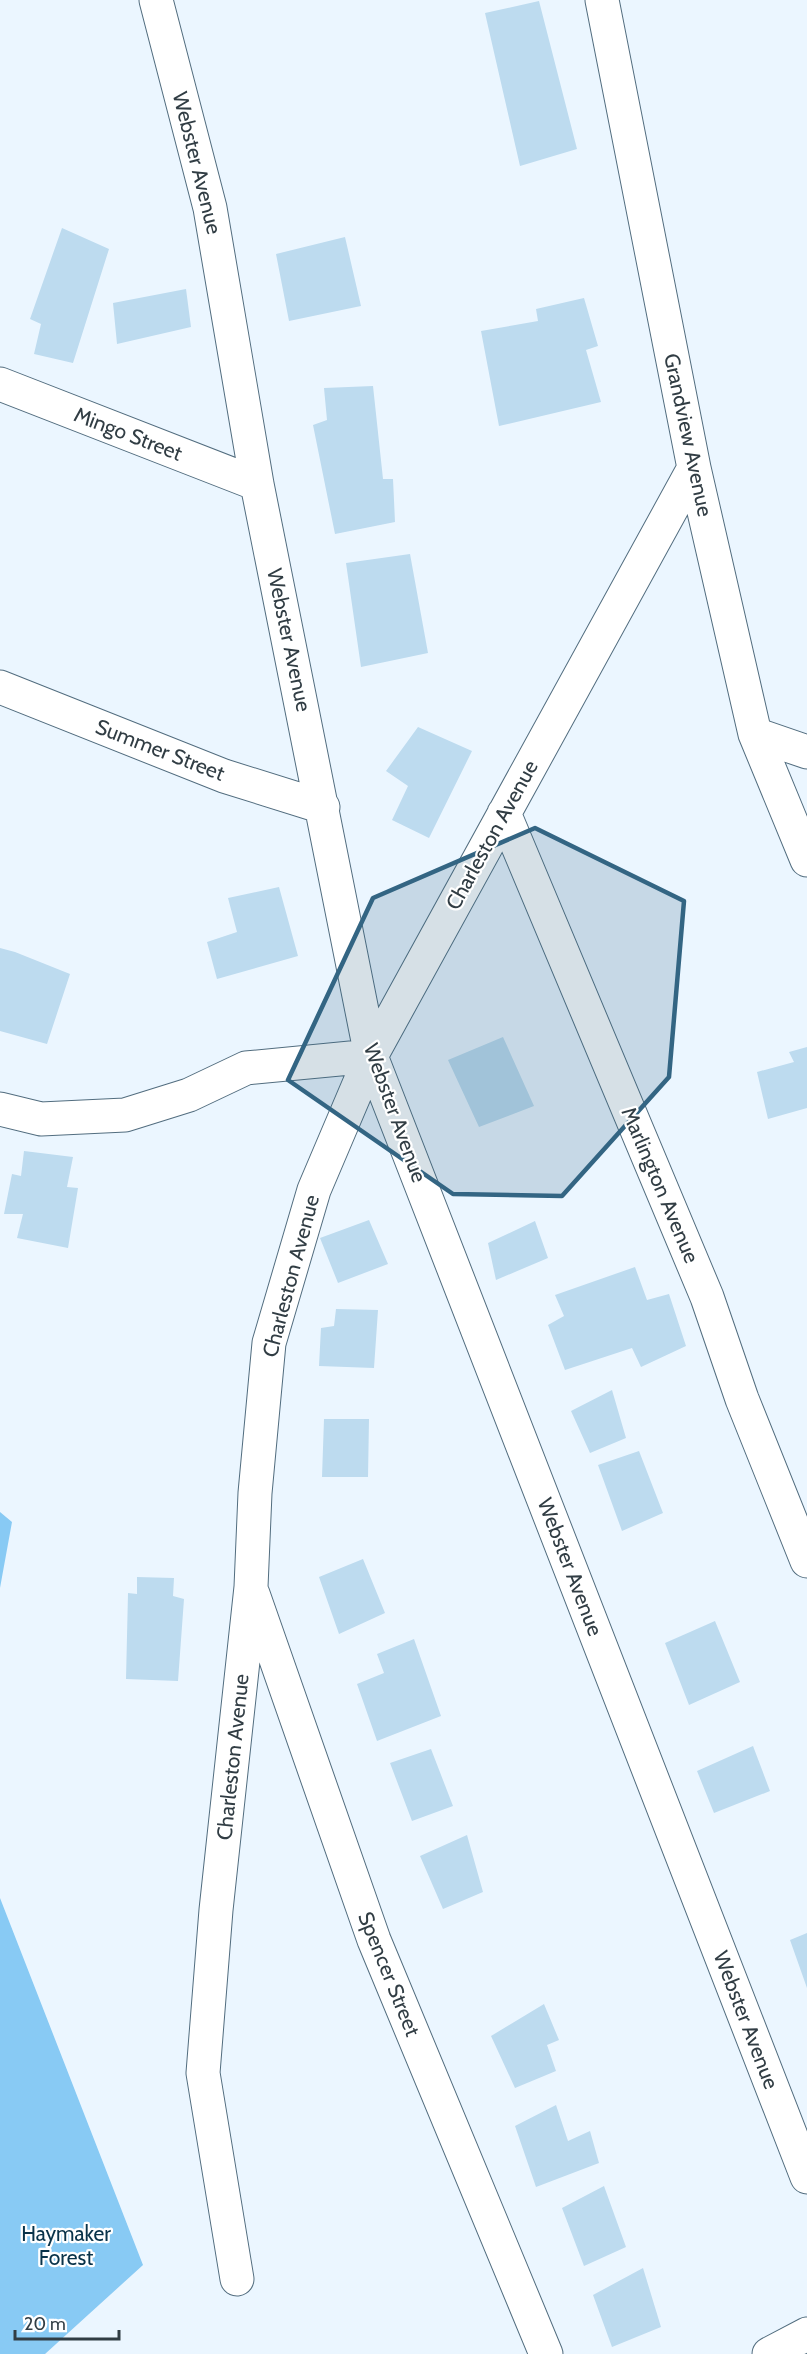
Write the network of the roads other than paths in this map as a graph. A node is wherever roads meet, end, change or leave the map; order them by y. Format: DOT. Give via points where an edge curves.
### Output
graph roads {
  1 [pos="156,0"];
  2 [pos="602,0"];
  3 [pos="0,384"];
  4 [pos="693,468"];
  5 [pos="257,484"];
  6 [pos="0,687"];
  7 [pos="755,734"];
  8 [pos="807,752"];
  9 [pos="323,807"];
  10 [pos="504,813"];
  11 [pos="807,860"];
  12 [pos="371,1056"];
  13 [pos="0,1109"];
  14 [pos="807,1561"];
  15 [pos="251,1587"];
  16 [pos="807,2177"];
  17 [pos="237,2279"];
  18 [pos="807,2334"];
  19 [pos="546,2354"];
  20 [pos="769,2354"];
  1 -- 5 [label="street, Webster Avenue" via="210,208"];
  2 -- 4 [label="street, Grandview Avenue"];
  3 -- 5 [label="street, Mingo Street"];
  4 -- 7 [label="street, Grandview Avenue"];
  4 -- 10 [label="street, Charleston Avenue"];
  5 -- 9 [label="street, Webster Avenue"];
  6 -- 9 [label="street, Summer Street" via="224,776"];
  7 -- 8 [label="street"];
  7 -- 11 [label="street, Grandview Avenue"];
  9 -- 12 [label="street, Webster Avenue"];
  10 -- 12 [label="street, Charleston Avenue"];
  10 -- 14 [label="street, Marlington Avenue" via="707,1297 742,1398"];
  12 -- 13 [label="street" via="246,1068 189,1095 124,1115 41,1119"];
  12 -- 15 [label="street, Charleston Avenue" via="314,1190 269,1343"];
  12 -- 16 [label="street, Webster Avenue"];
  15 -- 17 [label="street, Charleston Avenue" via="216,1910 203,2073"];
  15 -- 19 [label="street, Spencer Street" via="374,1940"];
  18 -- 20 [label="street"];
}
